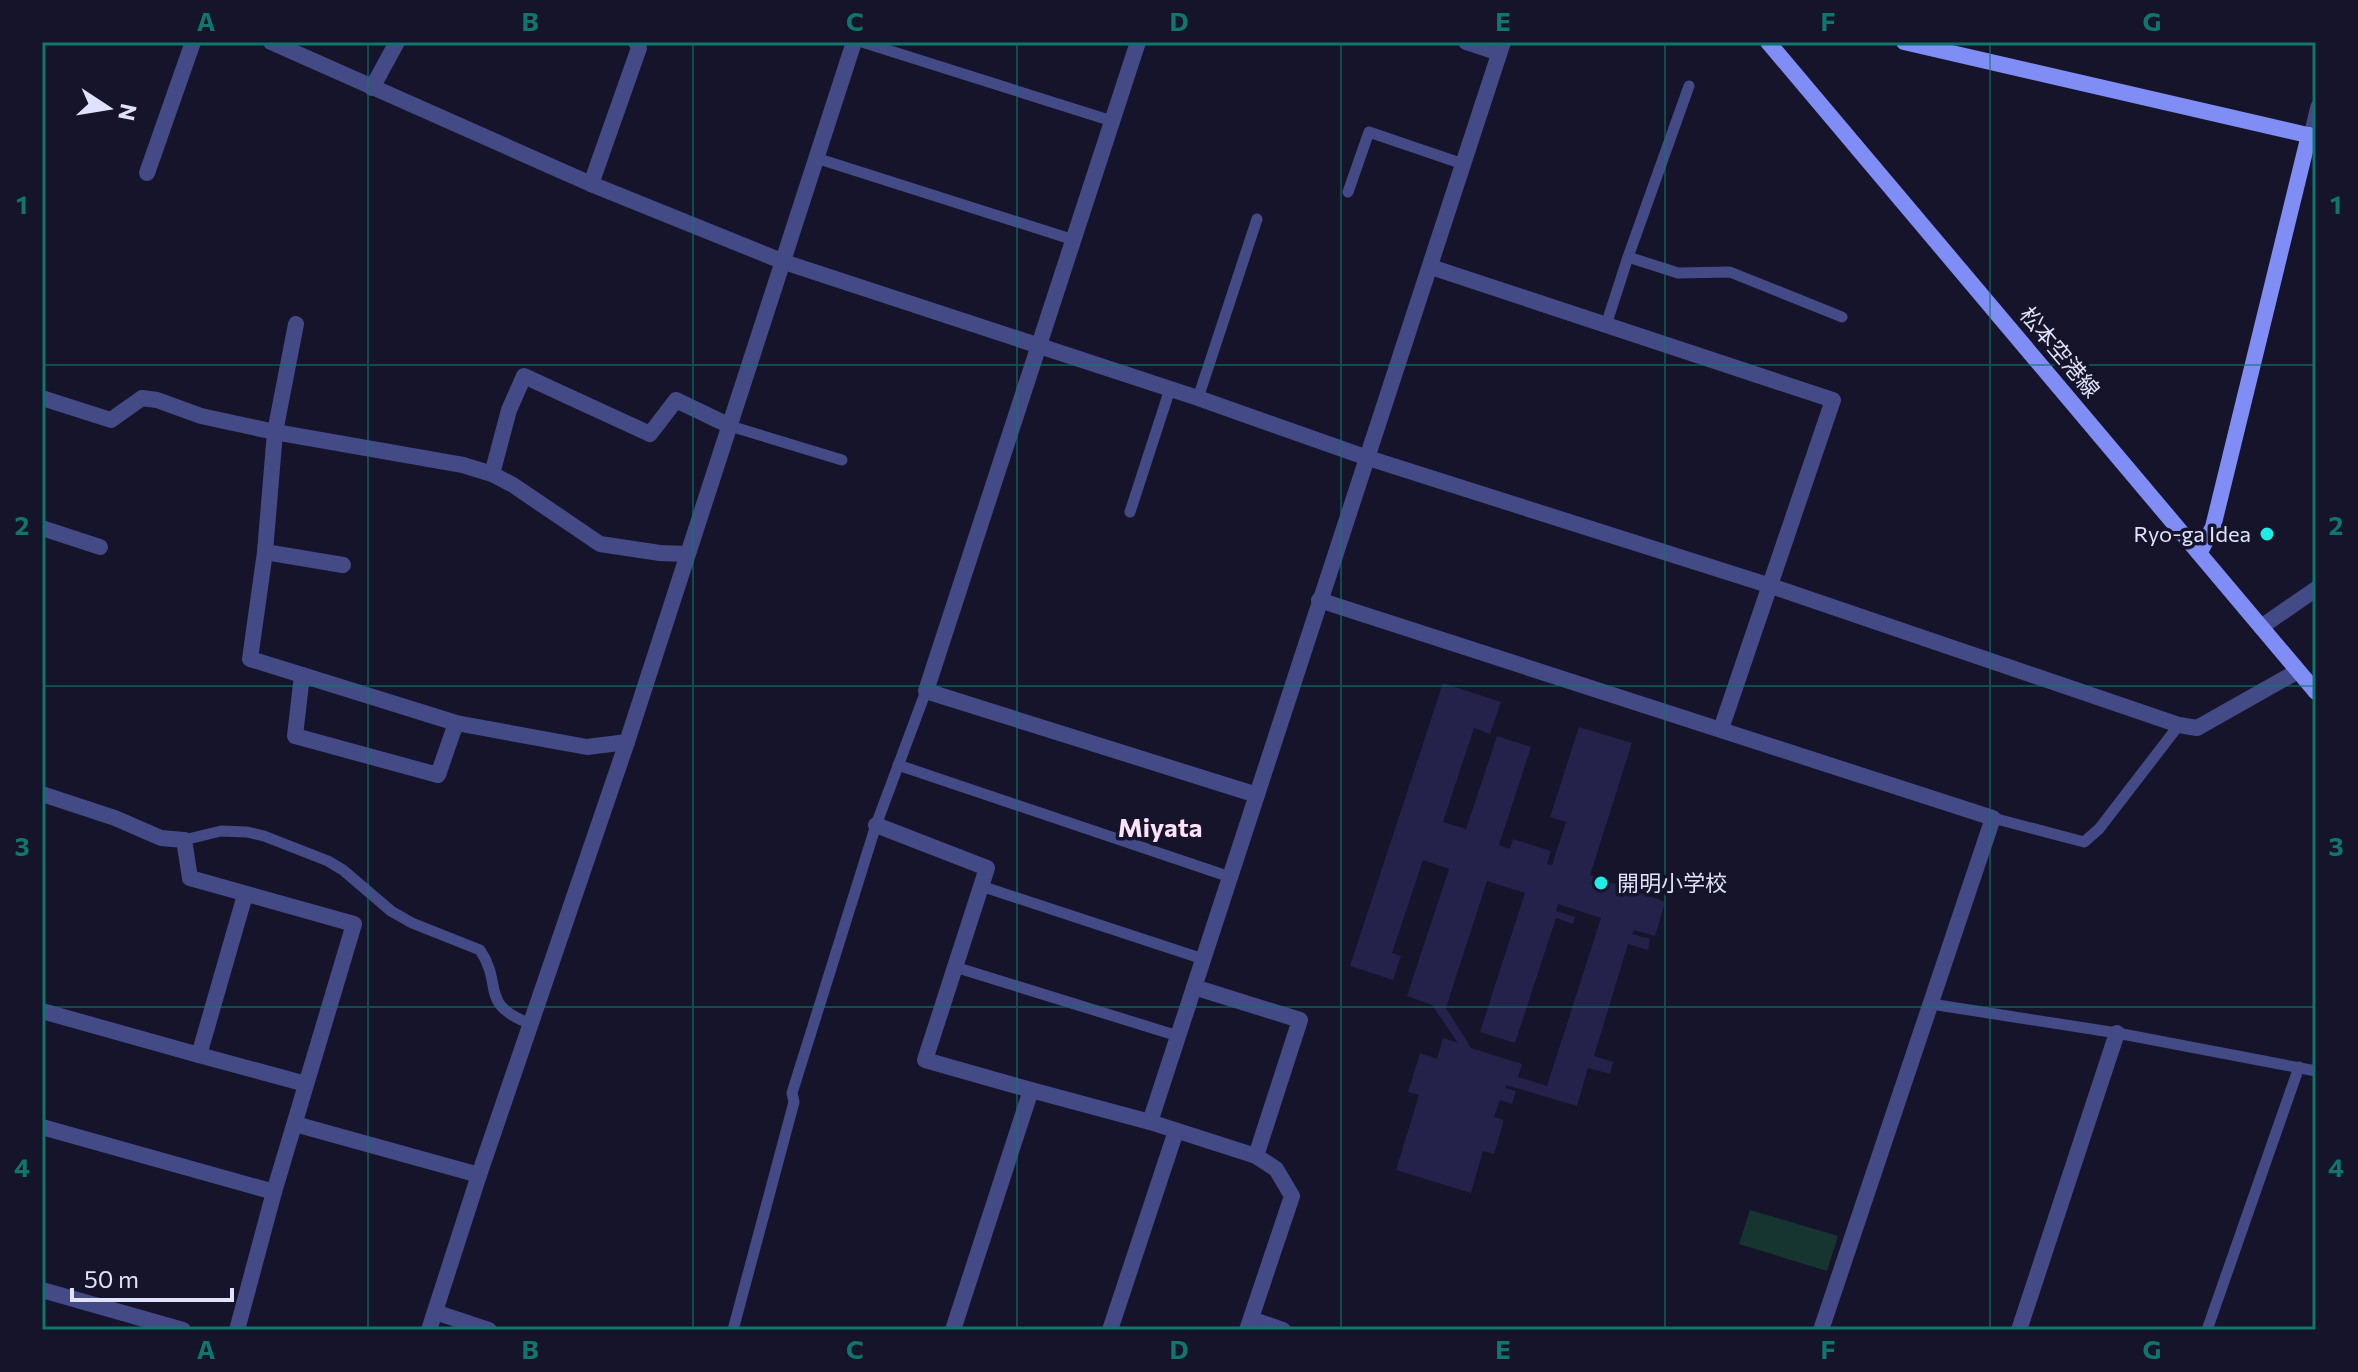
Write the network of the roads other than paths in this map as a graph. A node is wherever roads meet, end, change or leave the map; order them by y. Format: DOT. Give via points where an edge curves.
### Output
graph roads {
  1 [pos="193,42"];
  2 [pos="271,42"];
  3 [pos="397,42"];
  4 [pos="636,42"];
  5 [pos="854,42"];
  6 [pos="862,42"];
  7 [pos="1138,42"];
  8 [pos="1466,42"];
  9 [pos="1768,42"];
  10 [pos="1904,42"];
  11 [pos="1501,47"];
  12 [pos="1689,86"];
  13 [pos="372,88"];
  14 [pos="2316,106"];
  15 [pos="1112,121"];
  16 [pos="2312,136"];
  17 [pos="816,158"];
  18 [pos="1463,164"];
  19 [pos="147,173"];
  20 [pos="591,184"];
  21 [pos="1348,192"];
  22 [pos="1257,219"];
  23 [pos="1074,240"];
  24 [pos="1628,257"];
  25 [pos="784,262"];
  26 [pos="1431,267"];
  27 [pos="1842,317"];
  28 [pos="296,324"];
  29 [pos="1606,325"];
  30 [pos="1039,347"];
  31 [pos="1170,389"];
  32 [pos="42,398"];
  33 [pos="1198,398"];
  34 [pos="730,426"];
  35 [pos="275,432"];
  36 [pos="1365,457"];
  37 [pos="842,460"];
  38 [pos="492,474"];
  39 [pos="1130,512"];
  40 [pos="42,528"];
  41 [pos="100,547"];
  42 [pos="265,552"];
  43 [pos="2200,552"];
  44 [pos="687,554"];
  45 [pos="343,565"];
  46 [pos="1771,586"];
  47 [pos="2316,589"];
  48 [pos="1319,600"];
  49 [pos="2261,627"];
  50 [pos="2298,671"];
  51 [pos="302,675"];
  52 [pos="926,691"];
  53 [pos="2316,692"];
  54 [pos="456,723"];
  55 [pos="2179,725"];
  56 [pos="1721,729"];
  57 [pos="627,742"];
  58 [pos="898,765"];
  59 [pos="42,794"];
  60 [pos="1257,795"];
  61 [pos="1993,818"];
  62 [pos="876,825"];
  63 [pos="184,840"];
  64 [pos="1230,877"];
  65 [pos="981,886"];
  66 [pos="245,895"];
  67 [pos="1203,959"];
  68 [pos="955,967"];
  69 [pos="1194,987"];
  70 [pos="1931,1004"];
  71 [pos="42,1011"];
  72 [pos="531,1024"];
  73 [pos="2117,1033"];
  74 [pos="1178,1036"];
  75 [pos="199,1055"];
  76 [pos="2299,1067"];
  77 [pos="2316,1071"];
  78 [pos="306,1084"];
  79 [pos="1031,1090"];
  80 [pos="1150,1122"];
  81 [pos="295,1124"];
  82 [pos="42,1127"];
  83 [pos="1176,1131"];
  84 [pos="1256,1156"];
  85 [pos="479,1175"];
  86 [pos="274,1192"];
  87 [pos="42,1290"];
  88 [pos="435,1312"];
  89 [pos="1249,1324"];
  90 [pos="183,1330"];
  91 [pos="237,1330"];
  92 [pos="429,1330"];
  93 [pos="489,1330"];
  94 [pos="733,1330"];
  95 [pos="953,1330"];
  96 [pos="1110,1330"];
  97 [pos="1283,1330"];
  98 [pos="1821,1330"];
  99 [pos="2019,1330"];
  100 [pos="2207,1330"];
  1 -- 19 [label="street"];
  2 -- 13 [label="street"];
  3 -- 13 [label="street"];
  4 -- 20 [label="street" via="639,48"];
  5 -- 17 [label="street"];
  6 -- 15 [label="lane"];
  7 -- 15 [label="street"];
  8 -- 11 [label="street"];
  9 -- 43 [label="main road, 松本空港線"];
  10 -- 16 [label="main road"];
  11 -- 18 [label="street"];
  12 -- 24 [label="lane"];
  13 -- 20 [label="street"];
  14 -- 16 [label="lane"];
  15 -- 23 [label="street"];
  16 -- 43 [label="main road" via="2213,527"];
  17 -- 23 [label="lane"];
  17 -- 25 [label="street"];
  18 -- 21 [label="lane" via="1369,132"];
  18 -- 26 [label="street"];
  20 -- 25 [label="street"];
  22 -- 33 [label="lane"];
  23 -- 30 [label="street"];
  24 -- 27 [label="lane" via="1678,273 1730,272"];
  24 -- 29 [label="lane"];
  25 -- 30 [label="street"];
  25 -- 34 [label="street"];
  26 -- 29 [label="street"];
  26 -- 36 [label="street"];
  28 -- 35 [label="street"];
  29 -- 46 [label="street" via="1833,400"];
  30 -- 31 [label="street"];
  30 -- 52 [label="street"];
  31 -- 33 [label="street"];
  31 -- 39 [label="lane"];
  32 -- 35 [label="street" via="111,420 142,398 157,400"];
  33 -- 36 [label="street"];
  34 -- 37 [label="lane"];
  34 -- 38 [label="street" via="676,400 650,434 524,376"];
  34 -- 44 [label="street"];
  35 -- 38 [label="street"];
  35 -- 42 [label="street"];
  36 -- 46 [label="street"];
  36 -- 48 [label="street"];
  38 -- 44 [label="street" via="600,544"];
  40 -- 41 [label="street"];
  42 -- 45 [label="street"];
  42 -- 51 [label="street" via="250,659"];
  43 -- 49 [label="main road, 松本空港線"];
  44 -- 57 [label="street"];
  46 -- 55 [label="street"];
  46 -- 56 [label="street"];
  47 -- 49 [label="street"];
  48 -- 56 [label="street"];
  48 -- 60 [label="street"];
  49 -- 50 [label="main road, 松本空港線"];
  50 -- 53 [label="main road, 松本空港線"];
  50 -- 55 [label="street" via="2197,728"];
  51 -- 54 [label="street"];
  51 -- 54 [label="street" via="295,736 438,775"];
  52 -- 58 [label="lane"];
  52 -- 60 [label="street"];
  54 -- 57 [label="street" via="587,747"];
  55 -- 61 [label="lane" via="2084,842"];
  56 -- 61 [label="street"];
  57 -- 72 [label="street"];
  58 -- 62 [label="lane"];
  58 -- 64 [label="lane"];
  59 -- 63 [label="street" via="161,838"];
  60 -- 64 [label="street"];
  61 -- 70 [label="street"];
  62 -- 65 [label="street" via="987,868"];
  62 -- 94 [label="lane" via="792,1093 794,1102"];
  63 -- 66 [label="street" via="190,878"];
  63 -- 72 [label="lane" via="221,831 247,832 328,861 391,911 480,950 494,997 512,1017"];
  64 -- 67 [label="street"];
  65 -- 67 [label="lane"];
  65 -- 68 [label="street"];
  66 -- 75 [label="street"];
  66 -- 78 [label="street" via="354,924"];
  67 -- 69 [label="street"];
  68 -- 74 [label="lane"];
  68 -- 79 [label="street" via="925,1060"];
  69 -- 74 [label="street"];
  69 -- 84 [label="street" via="1300,1020"];
  70 -- 73 [label="lane"];
  70 -- 98 [label="street"];
  71 -- 75 [label="street"];
  72 -- 85 [label="street"];
  73 -- 76 [label="lane"];
  73 -- 99 [label="street"];
  74 -- 80 [label="street"];
  75 -- 78 [label="street"];
  76 -- 77 [label="lane"];
  76 -- 100 [label="lane"];
  78 -- 81 [label="street"];
  79 -- 80 [label="street"];
  79 -- 95 [label="street"];
  80 -- 83 [label="street"];
  81 -- 85 [label="street"];
  81 -- 86 [label="street"];
  82 -- 86 [label="street"];
  83 -- 84 [label="street"];
  83 -- 96 [label="street"];
  84 -- 89 [label="street" via="1276,1169 1292,1196"];
  85 -- 88 [label="street"];
  86 -- 91 [label="street"];
  87 -- 90 [label="street"];
  88 -- 92 [label="street"];
  88 -- 93 [label="street"];
  89 -- 97 [label="street"];
}
